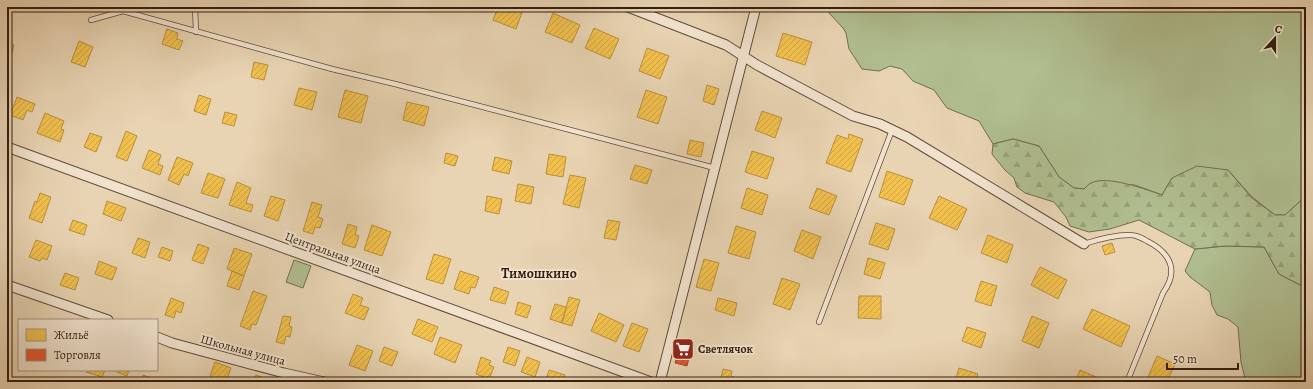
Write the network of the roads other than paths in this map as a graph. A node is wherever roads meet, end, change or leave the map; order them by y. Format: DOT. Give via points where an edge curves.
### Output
graph roads {
  1 [pos="195,7"];
  2 [pos="628,7"];
  3 [pos="756,7"];
  4 [pos="124,9"];
  5 [pos="91,20"];
  6 [pos="196,32"];
  7 [pos="743,56"];
  8 [pos="892,130"];
  9 [pos="7,147"];
  10 [pos="715,168"];
  11 [pos="1084,244"];
  12 [pos="7,285"];
  13 [pos="105,319"];
  14 [pos="819,322"];
  15 [pos="158,337"];
  16 [pos="324,382"];
  17 [pos="651,382"];
  18 [pos="660,382"];
  19 [pos="1126,382"];
  1 -- 6 [label="lane"];
  2 -- 7 [label="street" via="726,45"];
  3 -- 7 [label="street"];
  4 -- 5 [label="lane"];
  4 -- 6 [label="lane"];
  6 -- 10 [label="lane"];
  7 -- 8 [label="street" via="853,116"];
  7 -- 10 [label="street"];
  8 -- 11 [label="street"];
  8 -- 14 [label="lane"];
  9 -- 17 [label="street, Центральная улица"];
  10 -- 18 [label="street"];
  11 -- 19 [label="lane" via="1104,237 1132,235 1158,246 1170,263 1172,274 1169,284"];
  12 -- 13 [label="street"];
  15 -- 16 [label="street, Школьная улица"];
}
